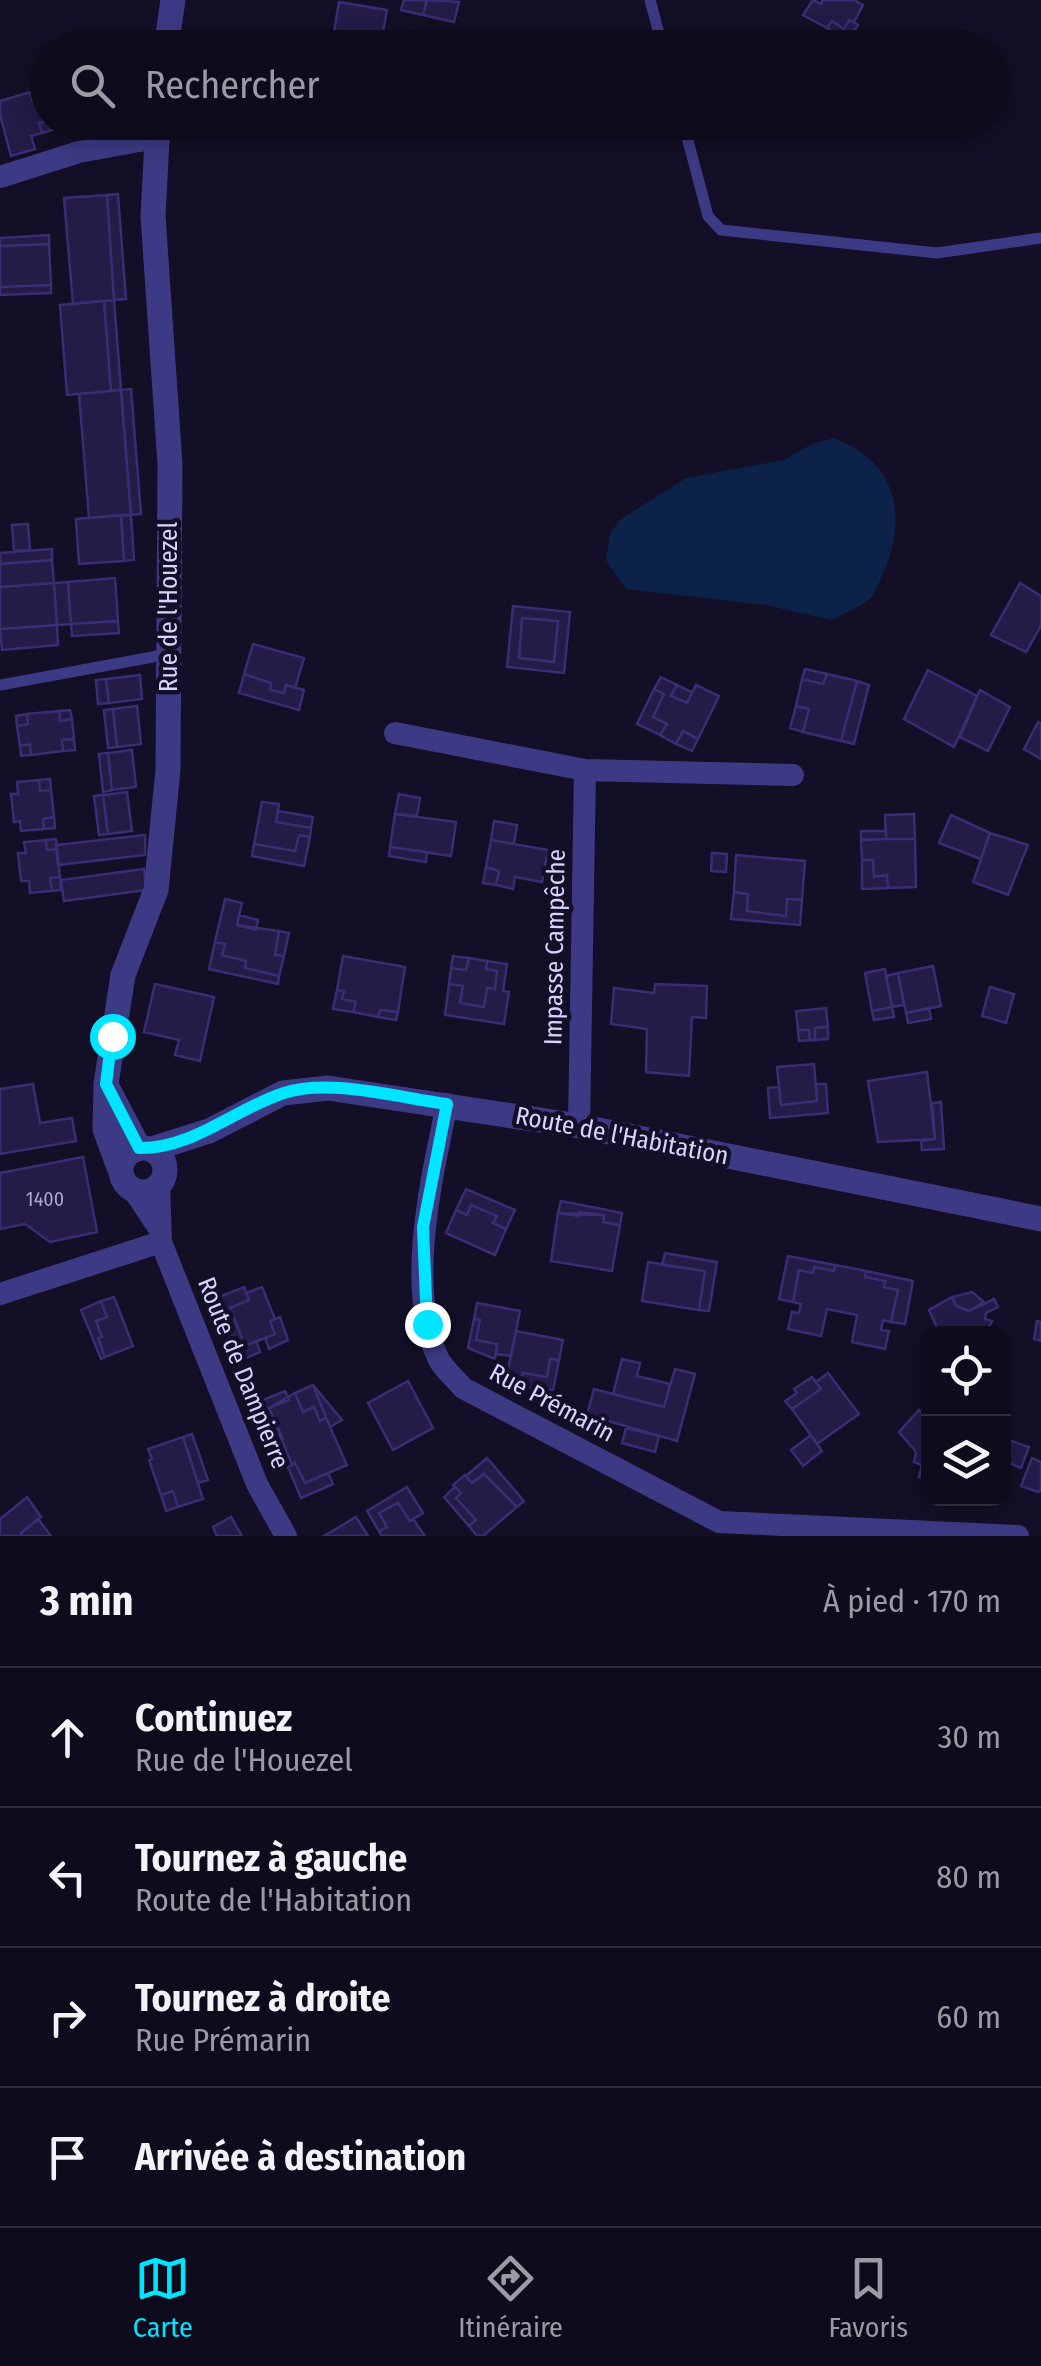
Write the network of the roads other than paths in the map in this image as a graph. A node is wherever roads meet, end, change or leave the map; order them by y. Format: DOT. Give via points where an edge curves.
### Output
graph roads {
  1 [pos="172,0"];
  2 [pos="650,0"];
  3 [pos="168,30"];
  4 [pos="658,30"];
  5 [pos="122,140"];
  6 [pos="157,140"];
  7 [pos="688,140"];
  8 [pos="0,176"];
  9 [pos="1041,238"];
  10 [pos="169,654"];
  11 [pos="0,685"];
  12 [pos="395,733"];
  13 [pos="586,770"];
  14 [pos="793,775"];
  15 [pos="447,1104"];
  16 [pos="579,1126"];
  17 [pos="145,1168"];
  18 [pos="1041,1219"];
  19 [pos="159,1234"];
  20 [pos="0,1294"];
  21 [pos="720,1529"];
  22 [pos="286,1536"];
  23 [pos="1018,1536"];
  1 -- 3 [label="street"];
  2 -- 4 [label="lane"];
  5 -- 8 [label="street"];
  6 -- 10 [label="street, Rue de l'Houezel" via="153,216 170,464"];
  7 -- 9 [label="lane" via="708,216 721,230 937,253"];
  10 -- 11 [label="lane"];
  10 -- 17 [label="street, Rue de l'Houezel" via="168,770 156,890 123,975 106,1084"];
  12 -- 13 [label="street"];
  13 -- 14 [label="street"];
  13 -- 16 [label="street, Impasse Campêche"];
  15 -- 16 [label="street, Route de l'Habitation"];
  15 -- 17 [label="street, Route de l'Habitation" via="328,1088 283,1093"];
  15 -- 21 [label="street, Rue Prémarin" via="423,1227 427,1324 440,1361 463,1388"];
  16 -- 18 [label="street, Route de l'Habitation"];
  17 -- 19 [label="street, Route de Dampierre"];
  19 -- 20 [label="street"];
  19 -- 22 [label="street, Route de Dampierre" via="257,1484"];
  21 -- 23 [label="street, Rue Prémarin"];
}
